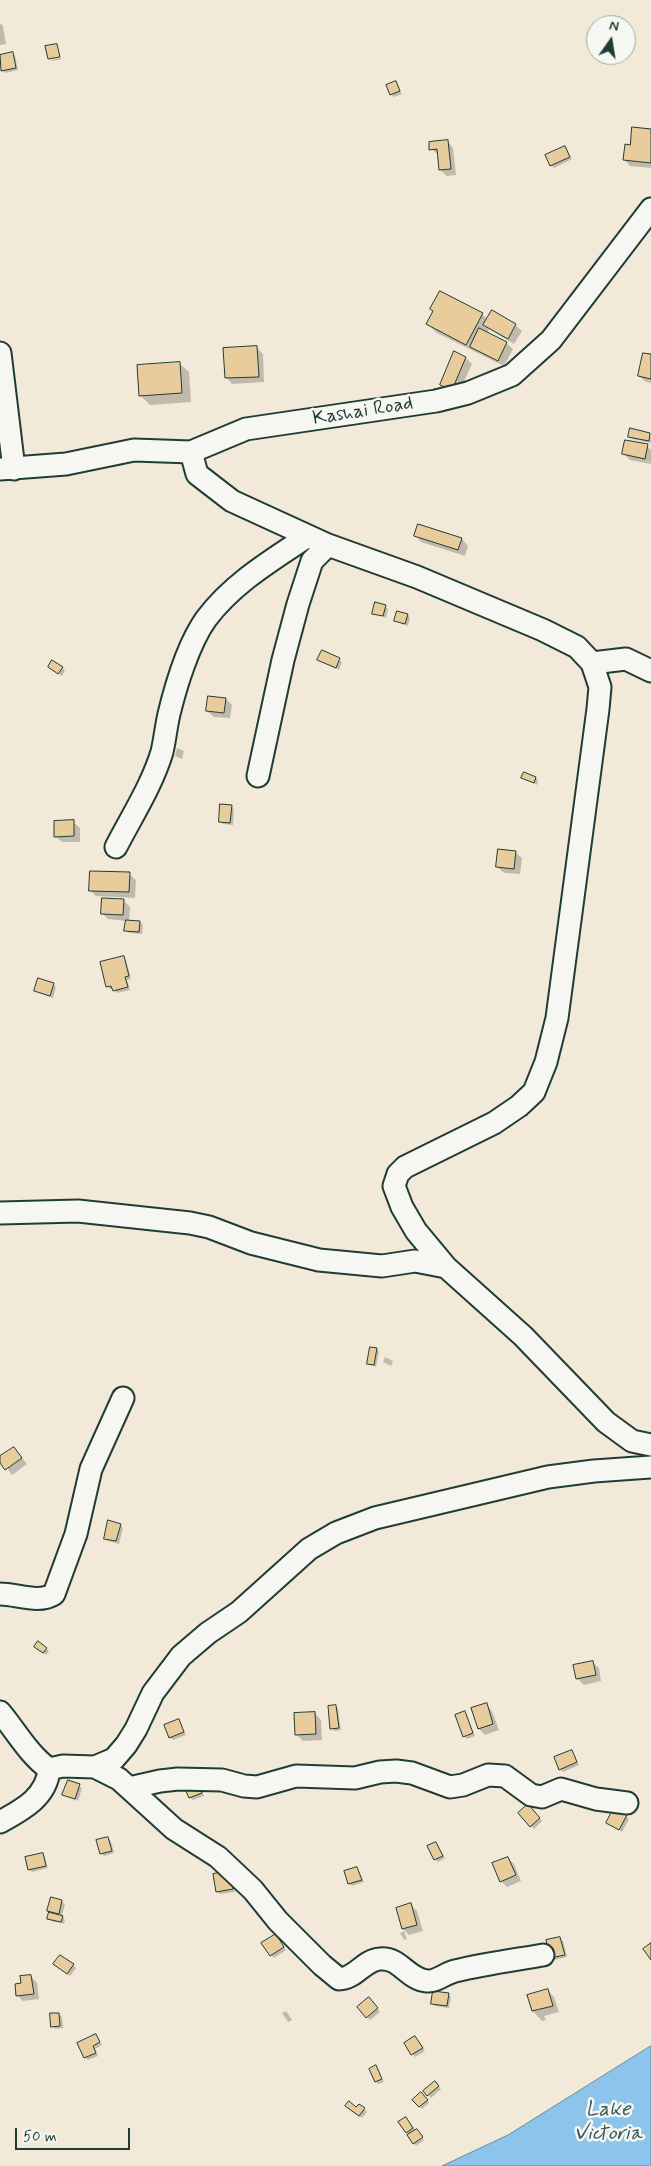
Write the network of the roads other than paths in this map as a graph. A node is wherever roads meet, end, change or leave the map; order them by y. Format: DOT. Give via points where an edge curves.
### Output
graph roads {
  1 [pos="651,209"];
  2 [pos="0,353"];
  3 [pos="191,452"];
  4 [pos="7,469"];
  5 [pos="308,536"];
  6 [pos="328,545"];
  7 [pos="592,663"];
  8 [pos="651,672"];
  9 [pos="258,776"];
  10 [pos="116,848"];
  11 [pos="0,1213"];
  12 [pos="446,1268"];
  13 [pos="123,1398"];
  14 [pos="651,1445"];
  15 [pos="651,1467"];
  16 [pos="0,1594"];
  17 [pos="0,1712"];
  18 [pos="95,1767"];
  19 [pos="49,1769"];
  20 [pos="129,1788"];
  21 [pos="627,1803"];
  22 [pos="0,1822"];
  23 [pos="543,1955"];
  1 -- 3 [label="street, Kashai Road" via="551,340 512,375 449,398 246,429"];
  2 -- 4 [label="street"];
  3 -- 4 [label="street, Kashai Road" via="134,450 66,464"];
  3 -- 5 [label="street" via="197,474 232,501"];
  5 -- 6 [label="street"];
  5 -- 10 [label="street" via="256,570 224,598 206,620 182,671 153,776"];
  6 -- 7 [label="street" via="416,577 543,630 577,647"];
  6 -- 9 [label="street" via="312,561 298,604"];
  7 -- 8 [label="street" via="626,659"];
  7 -- 12 [label="street" via="600,687 598,709 557,1018 546,1062 534,1092 519,1106 494,1123 405,1167 398,1174 394,1186 416,1231"];
  11 -- 12 [label="street" via="78,1211 190,1223 260,1246 319,1260 382,1266 415,1261"];
  12 -- 14 [label="street" via="523,1336 606,1422 632,1441"];
  13 -- 16 [label="street" via="91,1469 76,1534 54,1594 38,1599"];
  15 -- 18 [label="street" via="548,1477 375,1518 336,1533 309,1549 239,1612 208,1632 181,1656 153,1693 126,1745 114,1759"];
  17 -- 19 [label="street" via="36,1760"];
  18 -- 19 [label="street"];
  18 -- 20 [label="street"];
  19 -- 22 [label="street" via="44,1788 27,1808"];
  20 -- 21 [label="street" via="178,1779 222,1780 257,1787 296,1776 354,1778 396,1771 412,1773 450,1787 462,1786 488,1775 505,1776 531,1796 542,1797 561,1789 596,1799"];
  20 -- 23 [label="street" via="174,1829 218,1857 253,1890 309,1953 339,1979 347,1978 374,1959 388,1958 410,1974 430,1981 453,1971"];
}
